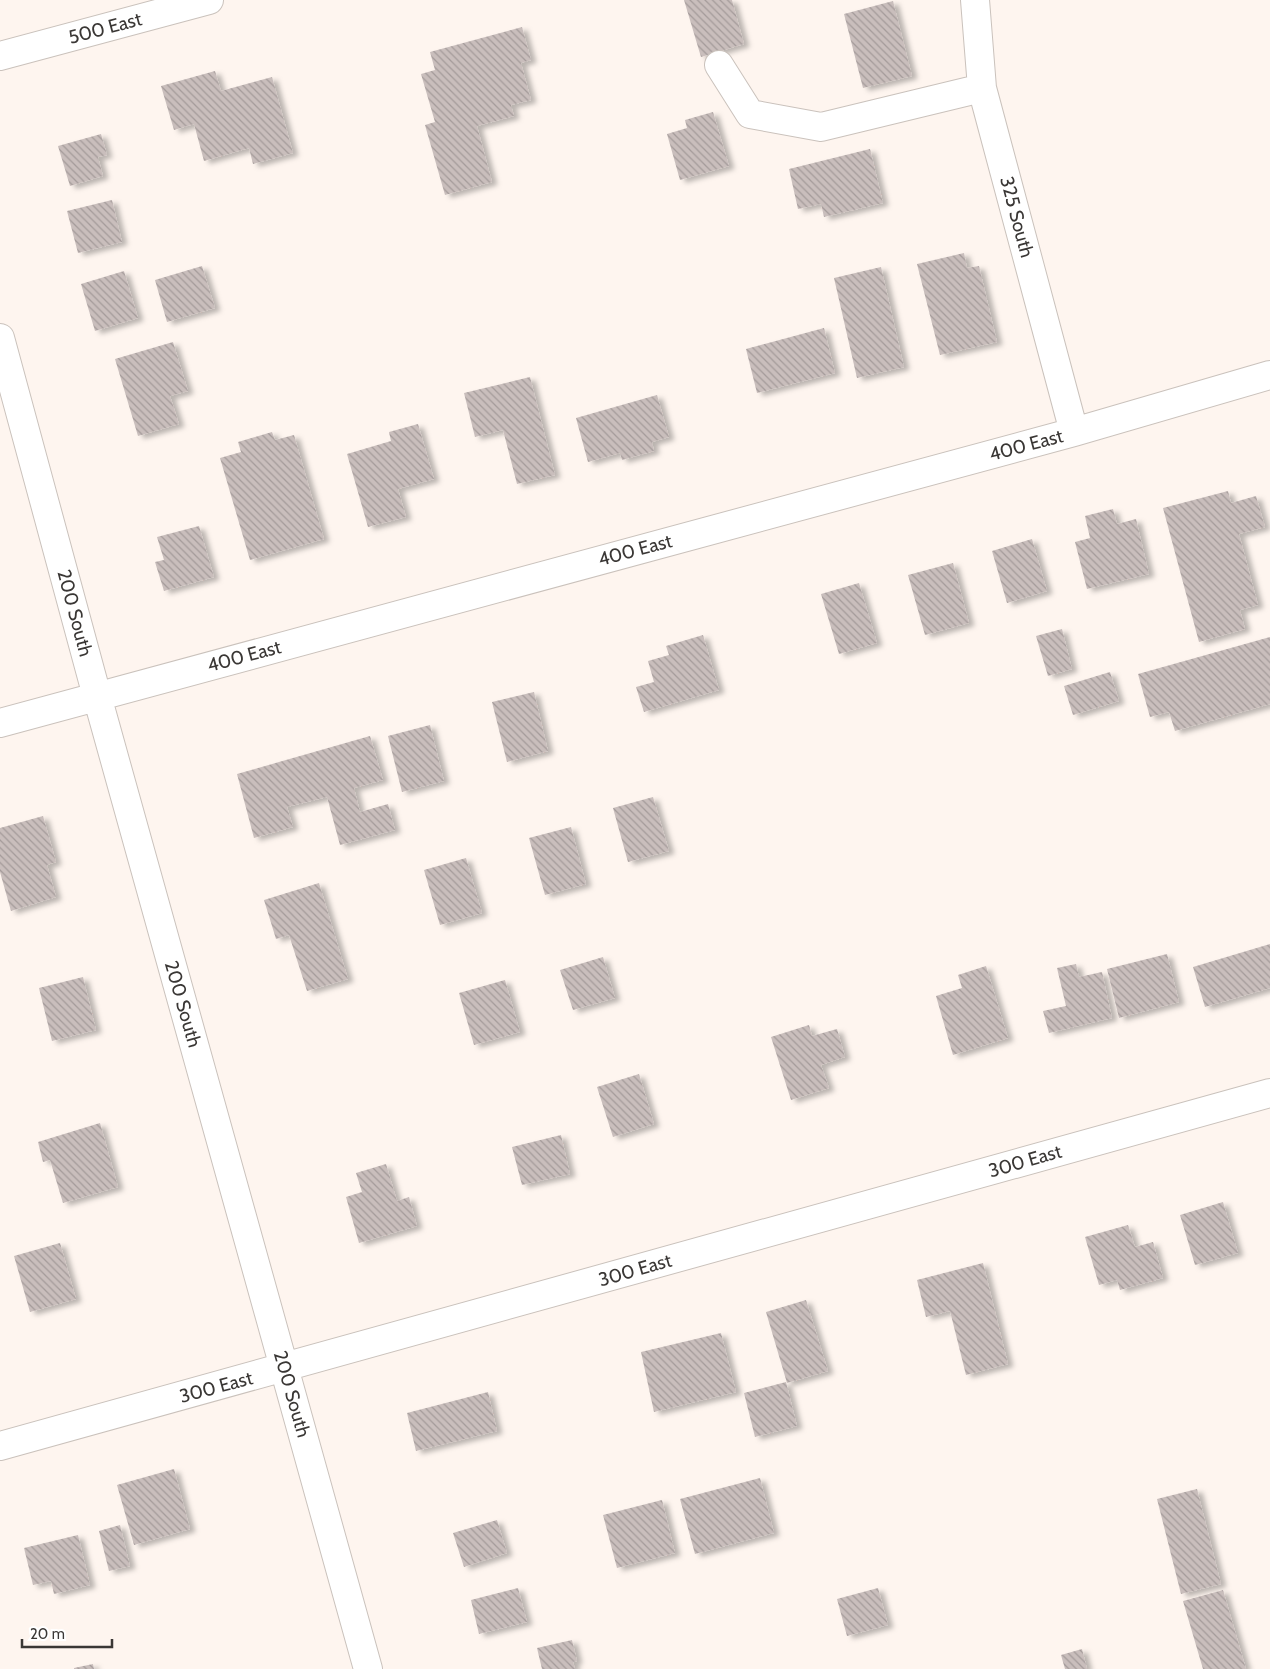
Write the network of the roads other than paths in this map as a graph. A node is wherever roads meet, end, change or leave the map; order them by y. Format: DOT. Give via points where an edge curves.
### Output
graph roads {
  1 [pos="209,0"];
  2 [pos="975,0"];
  3 [pos="0,56"];
  4 [pos="719,65"];
  5 [pos="982,88"];
  6 [pos="0,338"];
  7 [pos="1270,375"];
  8 [pos="1074,432"];
  9 [pos="97,696"];
  10 [pos="0,723"];
  11 [pos="1270,1093"];
  12 [pos="284,1368"];
  13 [pos="0,1446"];
  14 [pos="368,1669"];
  1 -- 3 [label="street, 500 East"];
  2 -- 5 [label="street, 325 South"];
  4 -- 5 [label="street" via="750,114 821,127"];
  5 -- 8 [label="street, 325 South"];
  6 -- 9 [label="street, 200 South"];
  7 -- 8 [label="street, 400 East"];
  8 -- 9 [label="street, 400 East"];
  9 -- 10 [label="street, 400 East"];
  9 -- 12 [label="street, 200 South"];
  11 -- 12 [label="street, 300 East"];
  12 -- 13 [label="street, 300 East"];
  12 -- 14 [label="street, 200 South"];
}
